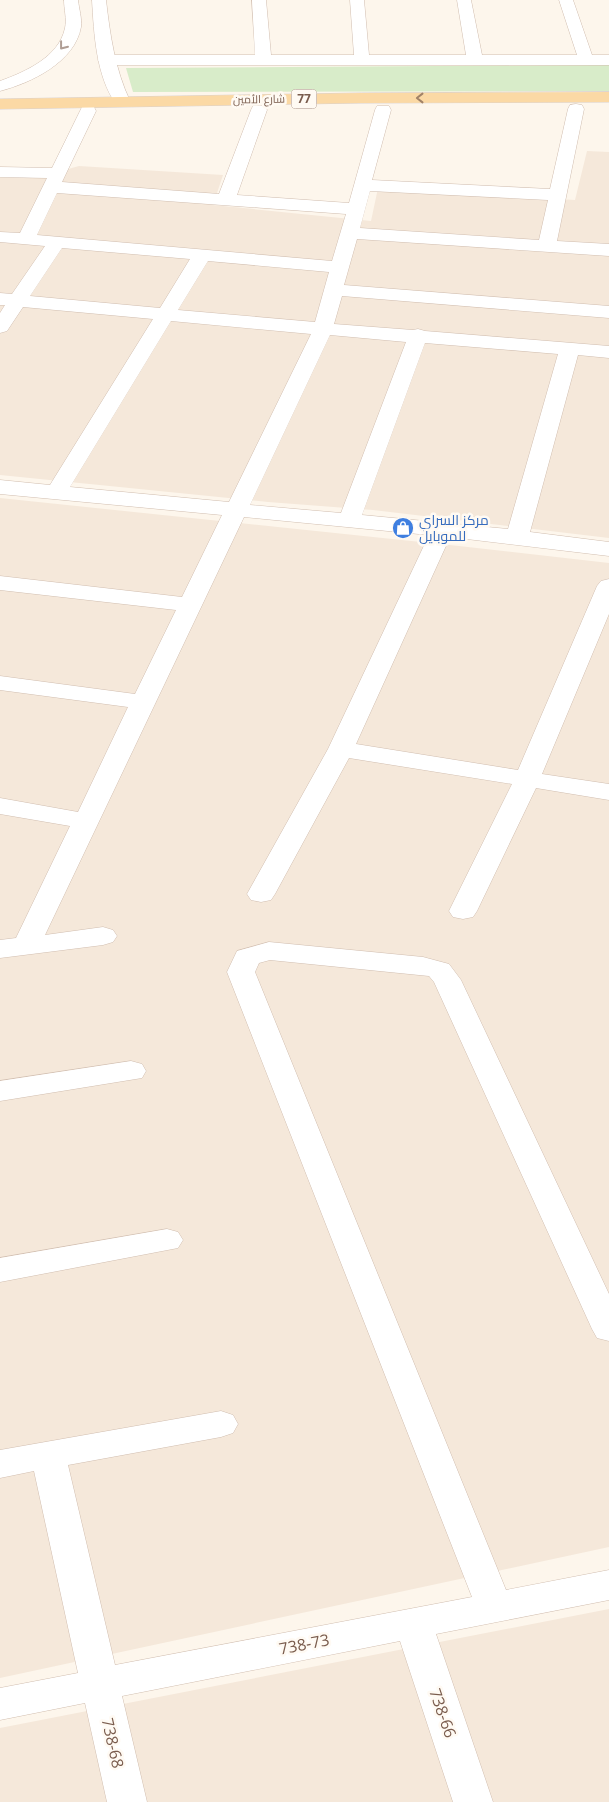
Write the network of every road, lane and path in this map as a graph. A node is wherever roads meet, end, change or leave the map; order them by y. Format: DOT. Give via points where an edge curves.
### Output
graph roads {
  1 [pos="71,0"];
  2 [pos="99,0"];
  3 [pos="259,0"];
  4 [pos="357,0"];
  5 [pos="464,0"];
  6 [pos="566,0"];
  7 [pos="106,60"];
  8 [pos="586,60"];
  9 [pos="609,60"];
  10 [pos="263,61"];
  11 [pos="362,61"];
  12 [pos="475,61"];
  13 [pos="0,86"];
  14 [pos="609,98"];
  15 [pos="122,102"];
  16 [pos="0,104"];
  17 [pos="88,106"];
  18 [pos="576,109"];
  19 [pos="609,109"];
  20 [pos="259,110"];
  21 [pos="383,110"];
  22 [pos="0,113"];
  23 [pos="0,172"];
  24 [pos="55,180"];
  25 [pos="362,184"];
  26 [pos="559,195"];
  27 [pos="226,200"];
  28 [pos="356,209"];
  29 [pos="349,233"];
  30 [pos="0,237"];
  31 [pos="26,239"];
  32 [pos="57,242"];
  33 [pos="547,246"];
  34 [pos="609,250"];
  35 [pos="202,255"];
  36 [pos="340,267"];
  37 [pos="334,290"];
  38 [pos="10,300"];
  39 [pos="609,312"];
  40 [pos="166,313"];
  41 [pos="0,327"];
  42 [pos="323,329"];
  43 [pos="418,335"];
  44 [pos="570,348"];
  45 [pos="609,352"];
  46 [pos="0,487"];
  47 [pos="56,493"];
  48 [pos="236,510"];
  49 [pos="349,521"];
  50 [pos="442,531"];
  51 [pos="517,537"];
  52 [pos="609,549"];
  53 [pos="0,584"];
  54 [pos="609,586"];
  55 [pos="190,605"];
  56 [pos="0,683"];
  57 [pos="143,702"];
  58 [pos="341,749"];
  59 [pos="527,779"];
  60 [pos="609,792"];
  61 [pos="0,806"];
  62 [pos="86,821"];
  63 [pos="261,894"];
  64 [pos="464,911"];
  65 [pos="103,936"];
  66 [pos="13,948"];
  67 [pos="131,1071"];
  68 [pos="0,1091"];
  69 [pos="167,1240"];
  70 [pos="0,1270"];
  71 [pos="609,1329"];
  72 [pos="221,1424"];
  73 [pos="48,1455"];
  74 [pos="0,1464"];
  75 [pos="609,1585"];
  76 [pos="495,1608"];
  77 [pos="413,1623"];
  78 [pos="99,1684"];
  79 [pos="0,1704"];
  80 [pos="127,1802"];
  81 [pos="474,1802"];
  1 -- 13 [label="street, one-way" via="73,26 63,48 36,70"];
  2 -- 7 [label="street"];
  3 -- 10 [label="street"];
  4 -- 11 [label="street"];
  5 -- 12 [label="street"];
  6 -- 8 [label="street"];
  7 -- 10 [label="street"];
  7 -- 15 [label="street"];
  8 -- 9 [label="street"];
  8 -- 12 [label="street"];
  10 -- 11 [label="street"];
  11 -- 12 [label="street"];
  14 -- 15 [label="main road, شارع الأمين / 77, one-way"];
  15 -- 17 [label="main road, شارع الأمين / 77"];
  16 -- 17 [label="main road, شارع الأمين / 77"];
  17 -- 20 [label="main road, شارع الأمين / 77"];
  17 -- 22 [label="main road, شارع الأمين / 77"];
  17 -- 24 [label="street"];
  18 -- 19 [label="main road, شارع الأمين / 77"];
  18 -- 21 [label="main road, شارع الأمين / 77"];
  18 -- 26 [label="street"];
  20 -- 21 [label="main road, شارع الأمين / 77"];
  20 -- 27 [label="street"];
  21 -- 25 [label="street"];
  23 -- 24 [label="street"];
  24 -- 27 [label="street"];
  24 -- 31 [label="street"];
  25 -- 26 [label="street"];
  25 -- 28 [label="street"];
  26 -- 33 [label="street"];
  27 -- 28 [label="street"];
  28 -- 29 [label="street"];
  29 -- 33 [label="street"];
  29 -- 36 [label="street"];
  30 -- 31 [label="street"];
  31 -- 32 [label="street"];
  32 -- 35 [label="street"];
  32 -- 38 [label="street"];
  33 -- 34 [label="street"];
  35 -- 36 [label="street"];
  35 -- 40 [label="street"];
  36 -- 37 [label="street"];
  37 -- 39 [label="street"];
  37 -- 42 [label="street"];
  38 -- 40 [label="street"];
  38 -- 41 [label="street"];
  40 -- 42 [label="street"];
  40 -- 47 [label="street"];
  42 -- 43 [label="street"];
  42 -- 48 [label="street"];
  43 -- 44 [label="street"];
  43 -- 49 [label="street"];
  44 -- 45 [label="street"];
  44 -- 51 [label="street"];
  46 -- 47 [label="street"];
  47 -- 48 [label="street"];
  48 -- 49 [label="street"];
  48 -- 55 [label="street"];
  49 -- 50 [label="street"];
  50 -- 51 [label="street"];
  50 -- 58 [label="street"];
  51 -- 52 [label="street"];
  53 -- 55 [label="street"];
  54 -- 59 [label="street"];
  55 -- 57 [label="street"];
  56 -- 57 [label="street"];
  57 -- 62 [label="street"];
  58 -- 59 [label="street"];
  58 -- 63 [label="street"];
  59 -- 60 [label="street"];
  59 -- 64 [label="street"];
  61 -- 62 [label="street"];
  62 -- 66 [label="street"];
  65 -- 66 [label="street"];
  67 -- 68 [label="street"];
  69 -- 70 [label="street"];
  71 -- 76 [label="street" via="448,980 439,970 269,951 246,957 241,972"];
  72 -- 73 [label="street"];
  73 -- 74 [label="street"];
  73 -- 78 [label="street, 738-68"];
  75 -- 76 [label="street, 738-73"];
  76 -- 77 [label="street, 738-73"];
  77 -- 78 [label="street, 738-73"];
  77 -- 81 [label="street, 738-66"];
  78 -- 79 [label="street, 738-73"];
  78 -- 80 [label="street, 738-68"];
}
